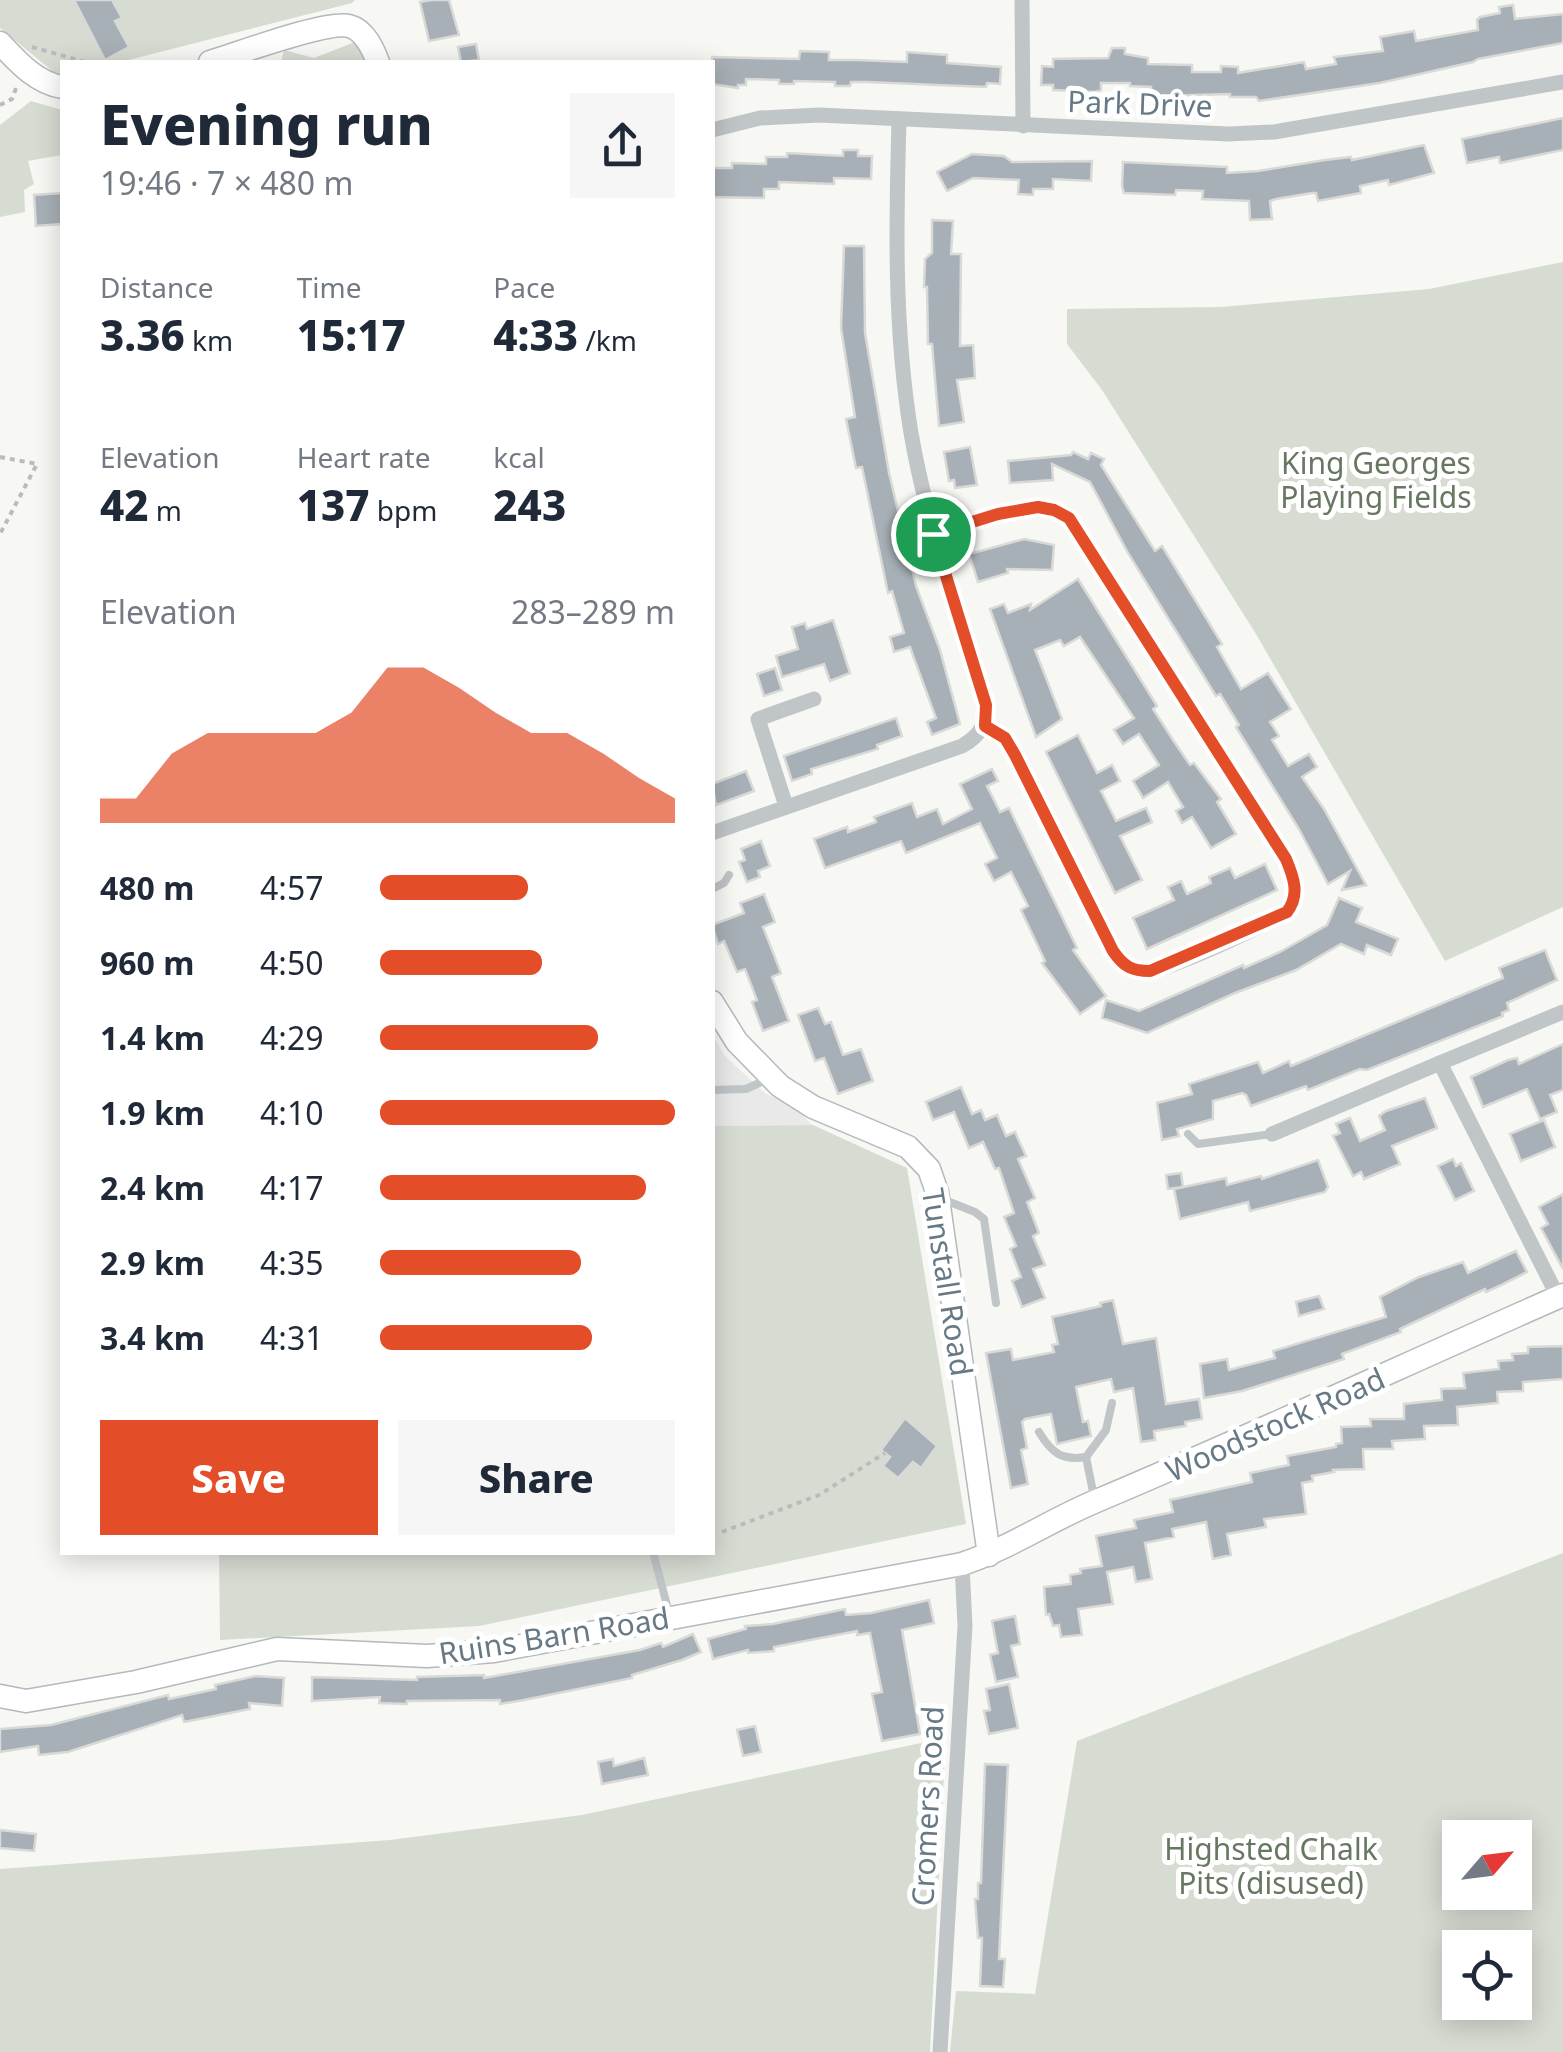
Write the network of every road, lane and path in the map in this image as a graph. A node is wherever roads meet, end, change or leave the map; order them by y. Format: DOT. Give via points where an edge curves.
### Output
graph roads {
  1 [pos="1022,0"];
  2 [pos="0,42"];
  3 [pos="269,53"];
  4 [pos="27,57"];
  5 [pos="62,60"];
  6 [pos="223,60"];
  7 [pos="377,60"];
  8 [pos="1563,82"];
  9 [pos="60,85"];
  10 [pos="0,105"];
  11 [pos="899,120"];
  12 [pos="1023,126"];
  13 [pos="715,129"];
  14 [pos="0,457"];
  15 [pos="0,534"];
  16 [pos="933,534"];
  17 [pos="814,699"];
  18 [pos="985,726"];
  19 [pos="786,806"];
  20 [pos="715,832"];
  21 [pos="729,875"];
  22 [pos="715,887"];
  23 [pos="715,1007"];
  24 [pos="1563,1012"];
  25 [pos="1440,1063"];
  26 [pos="770,1078"];
  27 [pos="715,1090"];
  28 [pos="1188,1134"];
  29 [pos="1272,1134"];
  30 [pos="938,1197"];
  31 [pos="1561,1296"];
  32 [pos="996,1303"];
  33 [pos="1112,1402"];
  34 [pos="1039,1432"];
  35 [pos="885,1453"];
  36 [pos="1086,1457"];
  37 [pos="1095,1502"];
  38 [pos="722,1532"];
  39 [pos="654,1555"];
  40 [pos="989,1555"];
  41 [pos="962,1564"];
  42 [pos="670,1617"];
  43 [pos="0,1696"];
  44 [pos="940,2052"];
  1 -- 12 [label="street"];
  2 -- 4 [label="street"];
  3 -- 6 [label="street"];
  3 -- 7 [label="street" via="347,25 358,30"];
  4 -- 5 [label="path"];
  4 -- 9 [label="street"];
  4 -- 10 [label="path" via="12,99"];
  8 -- 12 [label="street, Park Drive" via="1274,132"];
  11 -- 12 [label="street, Park Drive"];
  11 -- 13 [label="street, Park Drive" via="782,116"];
  11 -- 16 [label="street" via="897,308 911,433"];
  14 -- 15 [label="path" via="37,464"];
  16 -- 18 [label="street" via="986,705"];
  16 -- 18 [label="street" via="1018,509 1054,510 1069,518 1286,859 1294,904 1168,966 1135,971 1122,964 1015,755 1005,738"];
  17 -- 19 [label="street" via="758,719"];
  18 -- 19 [label="street" via="962,746"];
  19 -- 20 [label="street"];
  21 -- 22 [label="lane"];
  23 -- 26 [label="street, Tunstall Road"];
  24 -- 25 [label="street"];
  25 -- 29 [label="street"];
  25 -- 31 [label="street"];
  26 -- 27 [label="lane" via="746,1089"];
  26 -- 30 [label="street, Tunstall Road" via="814,1107 908,1147 929,1169"];
  28 -- 29 [label="lane" via="1198,1144"];
  30 -- 32 [label="lane" via="984,1219"];
  30 -- 40 [label="street, Tunstall Road"];
  31 -- 37 [label="street, Woodstock Road"];
  33 -- 36 [label="lane" via="1106,1430"];
  34 -- 36 [label="lane" via="1058,1455"];
  35 -- 38 [label="path" via="820,1495"];
  36 -- 37 [label="lane"];
  37 -- 40 [label="street, Woodstock Road"];
  39 -- 42 [label="lane"];
  40 -- 41 [label="street, Ruins Barn Road"];
  41 -- 42 [label="street, Ruins Barn Road"];
  41 -- 44 [label="street, Cromers Road" via="965,1626"];
  42 -- 43 [label="street, Ruins Barn Road" via="494,1651 427,1656 277,1649 26,1701"];
}
